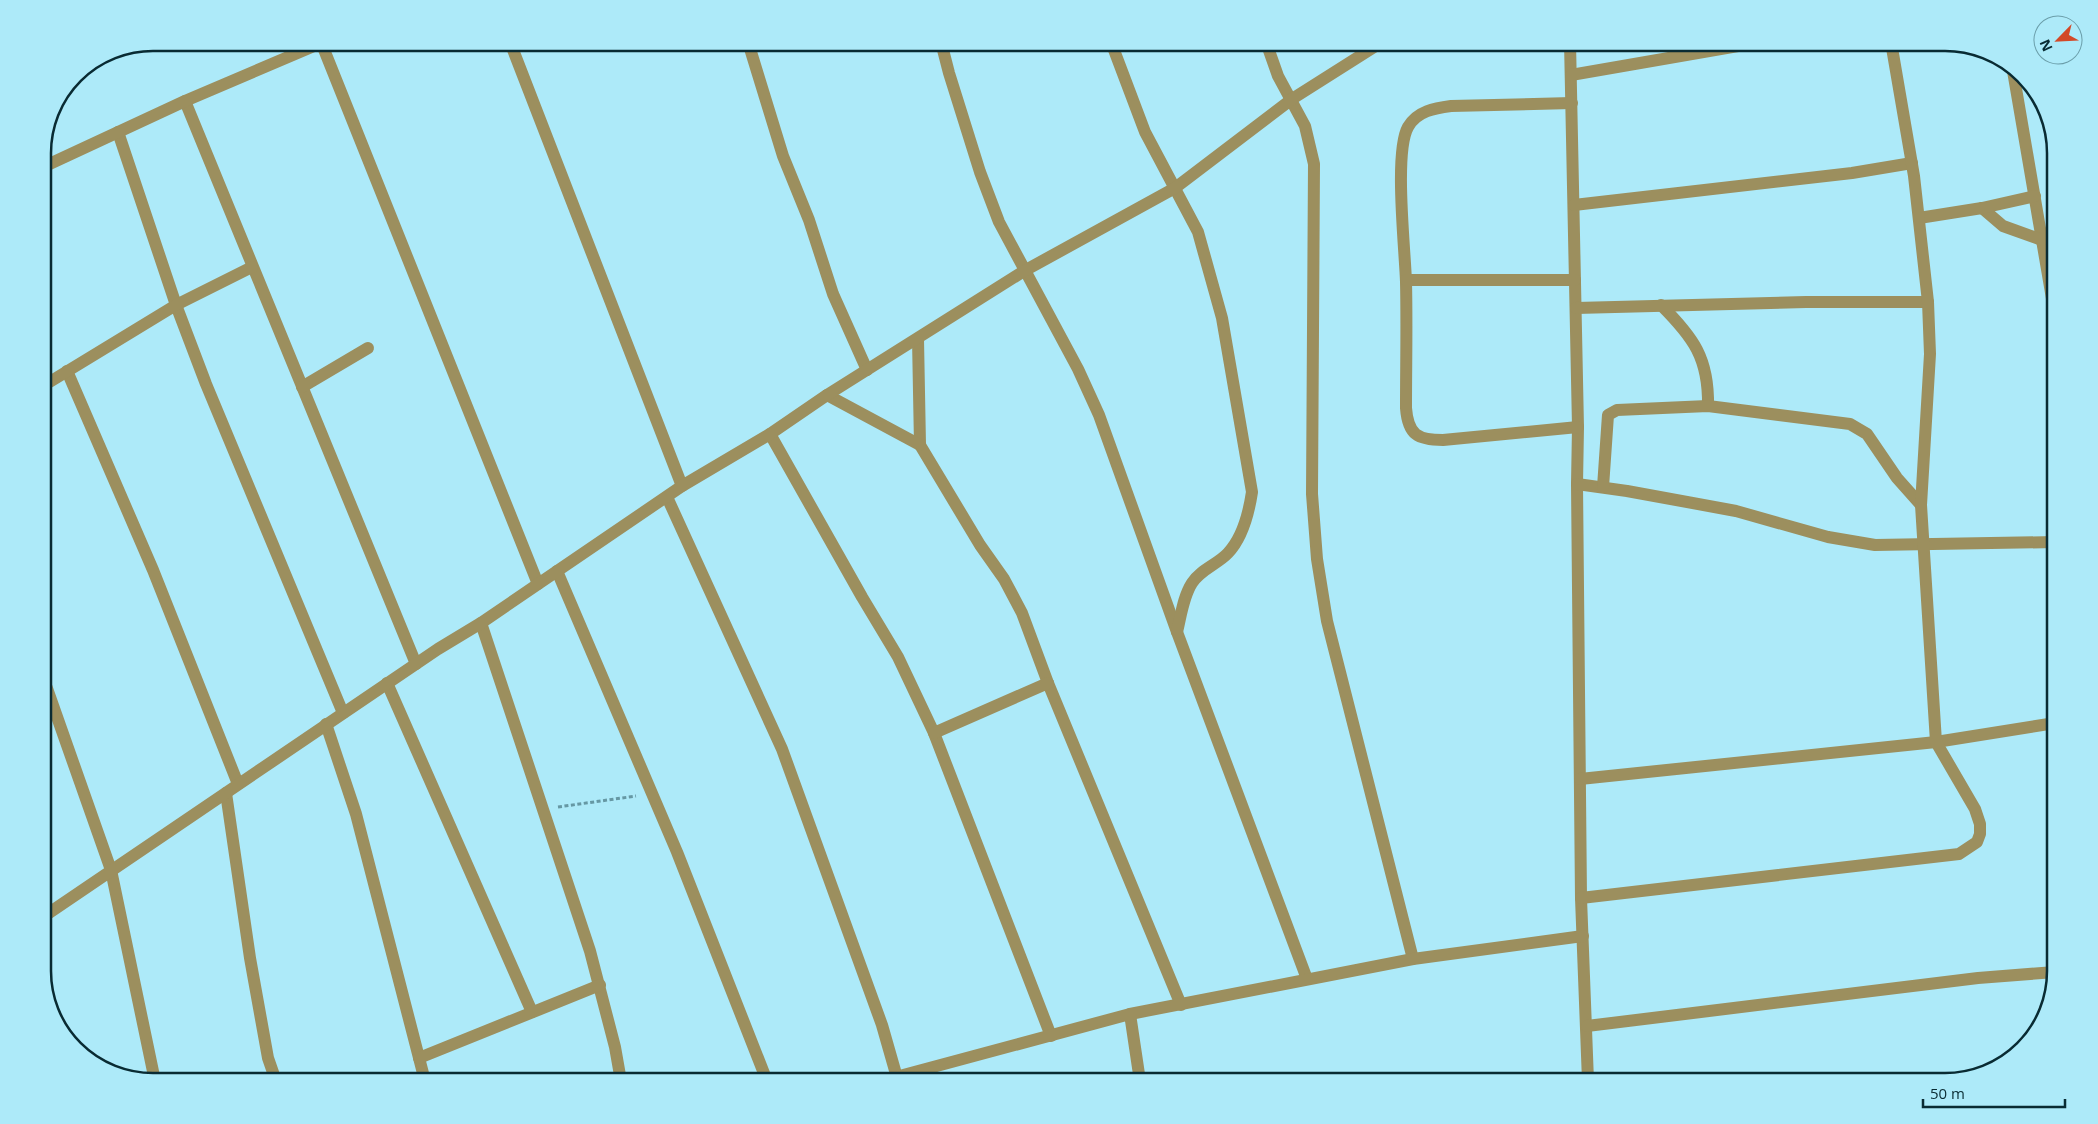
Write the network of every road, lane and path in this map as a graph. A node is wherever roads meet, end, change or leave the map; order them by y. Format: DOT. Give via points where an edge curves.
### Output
graph roads {
  1 [pos="302,51"];
  2 [pos="324,51"];
  3 [pos="513,51"];
  4 [pos="751,51"];
  5 [pos="943,51"];
  6 [pos="1115,51"];
  7 [pos="1269,51"];
  8 [pos="1368,51"];
  9 [pos="1570,51"];
  10 [pos="1709,51"];
  11 [pos="1893,51"];
  12 [pos="1571,75"];
  13 [pos="2014,79"];
  14 [pos="185,100"];
  15 [pos="1292,100"];
  16 [pos="1572,103"];
  17 [pos="118,132"];
  18 [pos="51,163"];
  19 [pos="1912,163"];
  20 [pos="1175,188"];
  21 [pos="2034,196"];
  22 [pos="1574,205"];
  23 [pos="1982,208"];
  24 [pos="1919,218"];
  25 [pos="2042,240"];
  26 [pos="252,267"];
  27 [pos="2047,269"];
  28 [pos="1024,271"];
  29 [pos="1406,280"];
  30 [pos="1575,280"];
  31 [pos="1928,302"];
  32 [pos="176,305"];
  33 [pos="1661,305"];
  34 [pos="1576,308"];
  35 [pos="918,339"];
  36 [pos="368,348"];
  37 [pos="867,370"];
  38 [pos="67,371"];
  39 [pos="51,381"];
  40 [pos="302,387"];
  41 [pos="827,395"];
  42 [pos="1708,406"];
  43 [pos="1578,427"];
  44 [pos="770,434"];
  45 [pos="920,445"];
  46 [pos="1577,484"];
  47 [pos="682,486"];
  48 [pos="1603,487"];
  49 [pos="667,497"];
  50 [pos="1921,505"];
  51 [pos="2047,542"];
  52 [pos="1923,544"];
  53 [pos="557,571"];
  54 [pos="538,584"];
  55 [pos="481,623"];
  56 [pos="1177,632"];
  57 [pos="416,664"];
  58 [pos="387,683"];
  59 [pos="1048,683"];
  60 [pos="51,700"];
  61 [pos="343,713"];
  62 [pos="2047,723"];
  63 [pos="326,724"];
  64 [pos="934,733"];
  65 [pos="1936,742"];
  66 [pos="1580,778"];
  67 [pos="238,784"];
  68 [pos="226,793"];
  69 [pos="652,794"];
  70 [pos="542,809"];
  71 [pos="111,870"];
  72 [pos="1581,898"];
  73 [pos="51,911"];
  74 [pos="1583,936"];
  75 [pos="1413,959"];
  76 [pos="2047,973"];
  77 [pos="1307,979"];
  78 [pos="600,985"];
  79 [pos="1181,1005"];
  80 [pos="532,1012"];
  81 [pos="1130,1014"];
  82 [pos="1587,1026"];
  83 [pos="1052,1036"];
  84 [pos="419,1058"];
  85 [pos="153,1073"];
  86 [pos="273,1073"];
  87 [pos="423,1073"];
  88 [pos="619,1073"];
  89 [pos="763,1073"];
  90 [pos="896,1073"];
  91 [pos="919,1073"];
  92 [pos="1139,1073"];
  93 [pos="1588,1073"];
  1 -- 14 [label="street"];
  2 -- 54 [label="street"];
  3 -- 47 [label="street"];
  4 -- 37 [label="street" via="833,294"];
  5 -- 28 [label="street" via="980,172"];
  6 -- 20 [label="street" via="1145,132"];
  7 -- 15 [label="street" via="1278,76"];
  8 -- 15 [label="street"];
  9 -- 12 [label="street"];
  10 -- 12 [label="street"];
  11 -- 19 [label="street"];
  12 -- 16 [label="street"];
  13 -- 21 [label="street"];
  14 -- 17 [label="street"];
  14 -- 26 [label="street"];
  15 -- 20 [label="street"];
  15 -- 75 [label="street" via="1305,126 1314,164 1312,494 1317,559 1327,621"];
  16 -- 22 [label="street"];
  16 -- 29 [label="street" via="1451,106 1429,110 1411,122 1404,137 1401,179"];
  17 -- 18 [label="street"];
  17 -- 32 [label="street"];
  19 -- 22 [label="street" via="1852,173"];
  19 -- 24 [label="street"];
  20 -- 28 [label="street"];
  20 -- 56 [label="street" via="1198,232 1222,318 1252,492 1248,517 1228,553 1192,583"];
  21 -- 23 [label="street"];
  21 -- 25 [label="street"];
  22 -- 30 [label="street"];
  23 -- 24 [label="street"];
  23 -- 25 [label="street" via="2003,226"];
  24 -- 31 [label="street"];
  25 -- 27 [label="street"];
  26 -- 32 [label="street"];
  26 -- 40 [label="street"];
  28 -- 35 [label="street"];
  28 -- 56 [label="street" via="1078,369 1099,415"];
  29 -- 30 [label="street"];
  29 -- 43 [label="street" via="1406,408 1414,433 1425,440 1443,440"];
  30 -- 34 [label="street"];
  31 -- 33 [label="street"];
  31 -- 50 [label="street" via="1930,354"];
  32 -- 38 [label="street"];
  32 -- 61 [label="street"];
  33 -- 34 [label="street"];
  33 -- 42 [label="street" via="1695,345 1704,364"];
  34 -- 43 [label="street"];
  35 -- 37 [label="street"];
  35 -- 45 [label="street"];
  36 -- 40 [label="street"];
  37 -- 41 [label="street"];
  38 -- 39 [label="street"];
  38 -- 67 [label="street"];
  40 -- 57 [label="street"];
  41 -- 44 [label="street"];
  41 -- 45 [label="street"];
  42 -- 48 [label="street" via="1610,412"];
  42 -- 50 [label="street" via="1850,424 1867,434 1897,478"];
  43 -- 46 [label="street"];
  44 -- 47 [label="street"];
  44 -- 64 [label="street" via="898,657"];
  45 -- 59 [label="street" via="1004,579 1022,613"];
  46 -- 48 [label="street"];
  46 -- 66 [label="street"];
  47 -- 49 [label="street"];
  48 -- 52 [label="street" via="1736,511 1828,538 1874,545"];
  49 -- 53 [label="street"];
  49 -- 90 [label="street" via="782,749"];
  50 -- 52 [label="street"];
  51 -- 52 [label="street"];
  52 -- 65 [label="street"];
  53 -- 54 [label="street"];
  53 -- 69 [label="street"];
  54 -- 55 [label="street"];
  55 -- 57 [label="street"];
  55 -- 70 [label="street"];
  56 -- 77 [label="street"];
  57 -- 58 [label="street"];
  58 -- 61 [label="street"];
  58 -- 80 [label="street"];
  59 -- 64 [label="street"];
  59 -- 79 [label="street"];
  60 -- 71 [label="street"];
  61 -- 63 [label="street"];
  62 -- 65 [label="street"];
  63 -- 67 [label="street"];
  63 -- 84 [label="street" via="356,814"];
  64 -- 83 [label="street"];
  65 -- 66 [label="street"];
  65 -- 72 [label="street" via="1975,809 1980,824 1977,842 1959,854"];
  66 -- 72 [label="street"];
  67 -- 68 [label="street"];
  68 -- 71 [label="street"];
  68 -- 86 [label="street" via="258,1002"];
  69 -- 70 [label="path"];
  69 -- 89 [label="street"];
  70 -- 78 [label="street"];
  71 -- 73 [label="street"];
  71 -- 85 [label="street"];
  72 -- 74 [label="street"];
  74 -- 75 [label="street"];
  74 -- 82 [label="street"];
  75 -- 77 [label="street"];
  76 -- 82 [label="street"];
  77 -- 79 [label="street"];
  78 -- 80 [label="street"];
  78 -- 88 [label="street"];
  79 -- 81 [label="street"];
  80 -- 84 [label="street"];
  81 -- 83 [label="street"];
  81 -- 92 [label="street"];
  82 -- 93 [label="street"];
  83 -- 91 [label="street"];
  84 -- 87 [label="street"];
}
